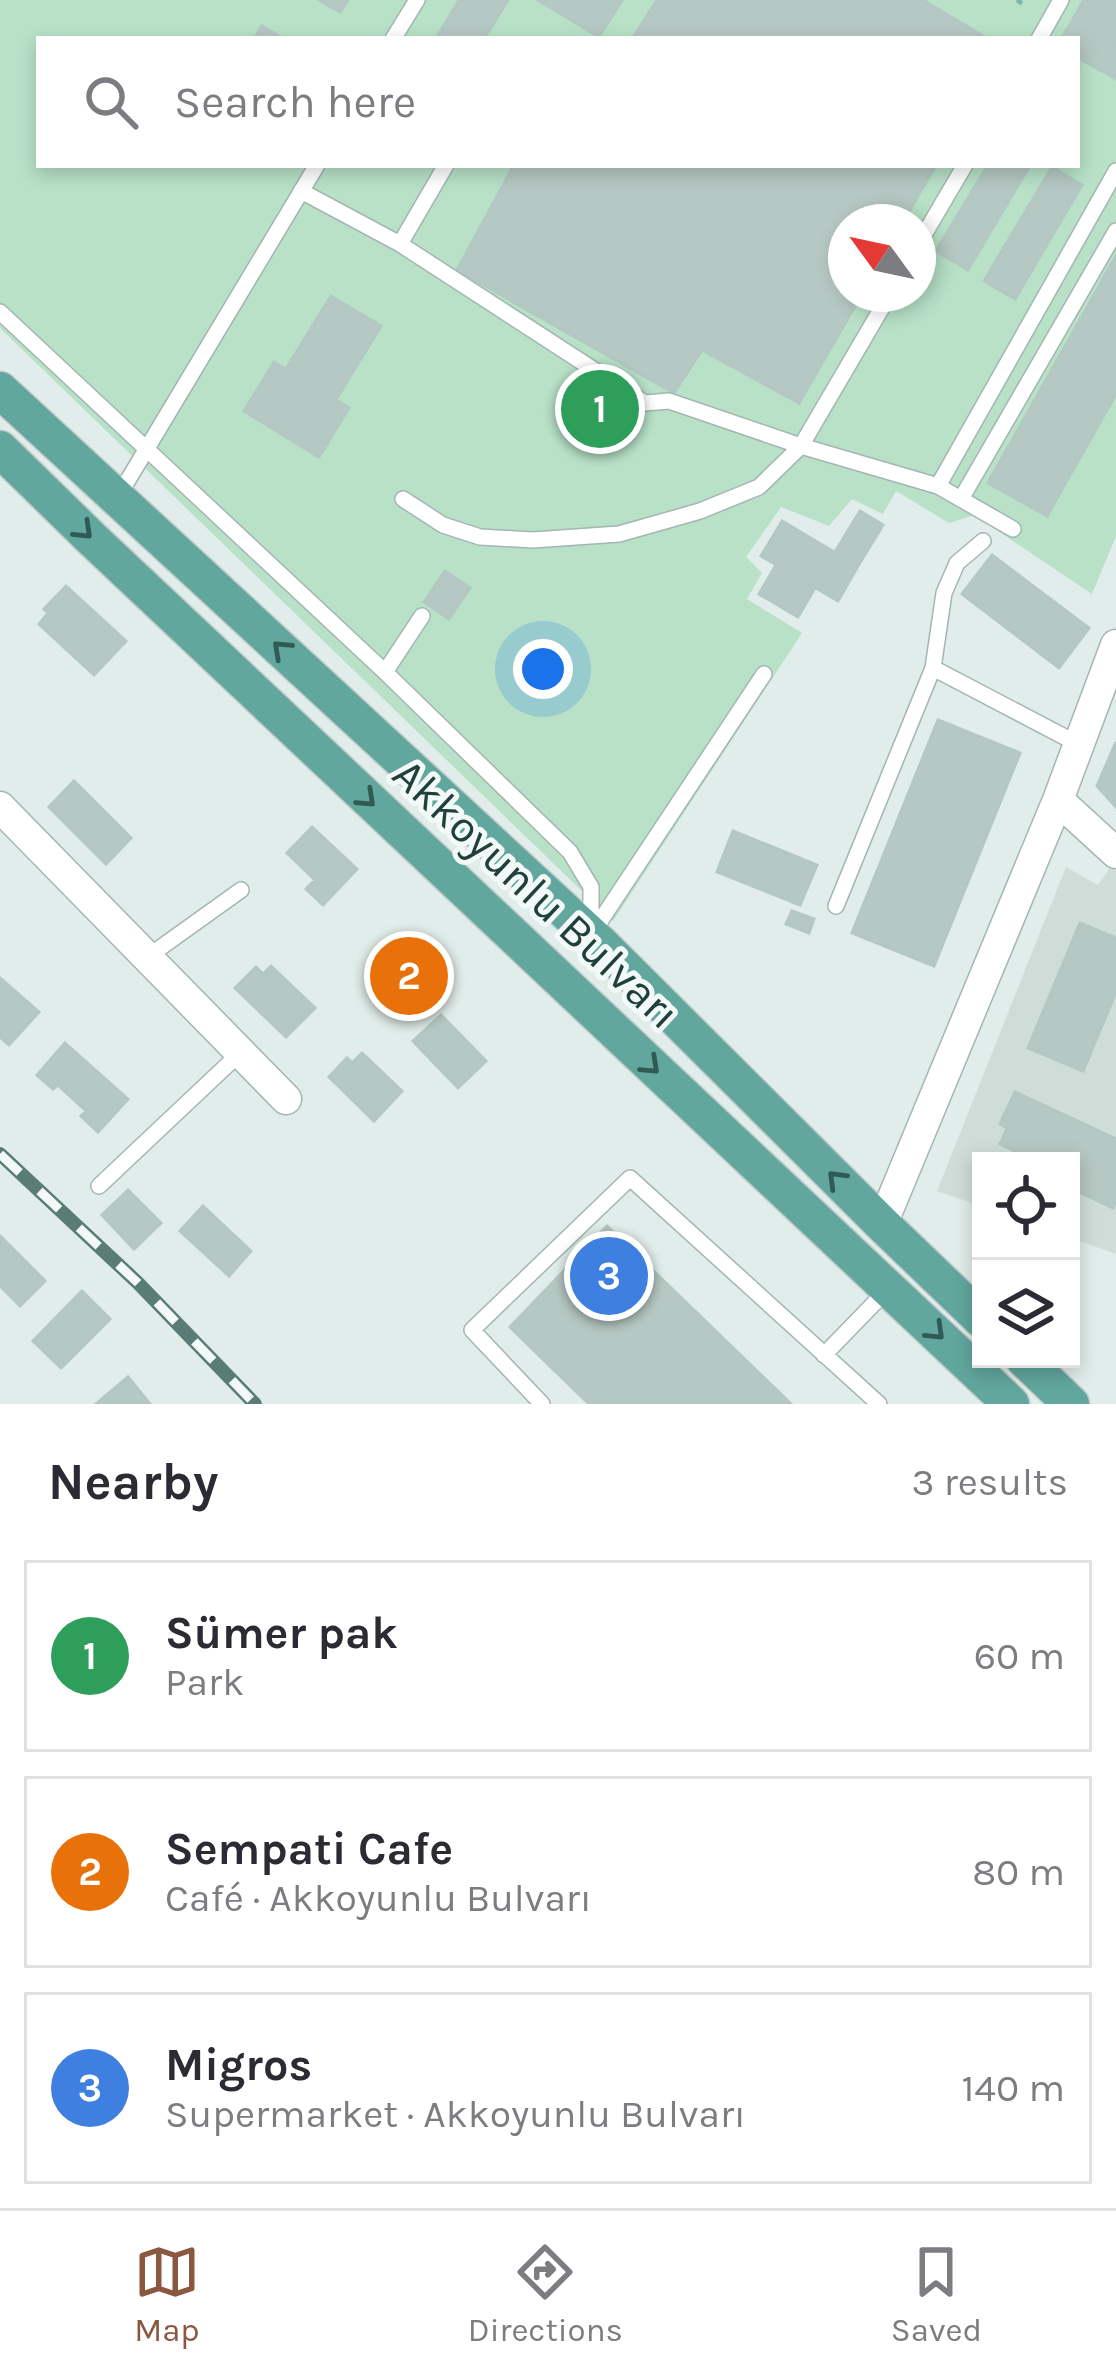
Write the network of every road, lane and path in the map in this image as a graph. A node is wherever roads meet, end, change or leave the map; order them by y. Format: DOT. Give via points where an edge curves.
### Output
graph roads {
  1 [pos="416,0"];
  2 [pos="1061,0"];
  3 [pos="395,36"];
  4 [pos="1041,36"];
  5 [pos="315,168"];
  6 [pos="444,168"];
  7 [pos="963,168"];
  8 [pos="1116,171"];
  9 [pos="302,191"];
  10 [pos="936,214"];
  11 [pos="1116,231"];
  12 [pos="400,244"];
  13 [pos="0,312"];
  14 [pos="879,312"];
  15 [pos="0,390"];
  16 [pos="801,446"];
  17 [pos="147,448"];
  18 [pos="0,449"];
  19 [pos="938,486"];
  20 [pos="117,498"];
  21 [pos="403,499"];
  22 [pos="961,499"];
  23 [pos="1013,529"];
  24 [pos="983,541"];
  25 [pos="422,616"];
  26 [pos="1116,646"];
  27 [pos="933,668"];
  28 [pos="385,672"];
  29 [pos="764,674"];
  30 [pos="1078,744"];
  31 [pos="1058,800"];
  32 [pos="0,807"];
  33 [pos="1116,853"];
  34 [pos="241,890"];
  35 [pos="836,906"];
  36 [pos="591,934"];
  37 [pos="146,958"];
  38 [pos="239,1054"];
  39 [pos="286,1100"];
  40 [pos="99,1186"];
  41 [pos="882,1224"];
  42 [pos="889,1288"];
  43 [pos="972,1309"];
  44 [pos="824,1354"];
  45 [pos="1033,1368"];
  46 [pos="542,1404"];
  47 [pos="879,1404"];
  48 [pos="1011,1404"];
  49 [pos="1071,1404"];
  1 -- 3 [label="lane"];
  2 -- 4 [label="lane"];
  5 -- 9 [label="lane"];
  6 -- 12 [label="lane"];
  7 -- 10 [label="lane"];
  8 -- 19 [label="lane"];
  9 -- 12 [label="lane"];
  9 -- 17 [label="lane"];
  11 -- 22 [label="lane"];
  12 -- 16 [label="lane" via="645,403 669,401"];
  13 -- 17 [label="lane"];
  14 -- 16 [label="lane"];
  15 -- 20 [label="main road, Akkoyunlu Bulvarı"];
  16 -- 19 [label="lane"];
  16 -- 21 [label="lane" via="760,487 619,534 480,537"];
  17 -- 20 [label="lane"];
  17 -- 28 [label="lane"];
  18 -- 42 [label="main road, Akkoyunlu Bulvarı, one-way"];
  19 -- 22 [label="lane"];
  36 -- 20 [label="main road, Akkoyunlu Bulvarı, one-way"];
  22 -- 23 [label="lane"];
  24 -- 27 [label="lane" via="957,563 944,593"];
  25 -- 28 [label="lane"];
  26 -- 30 [label="street"];
  27 -- 30 [label="lane"];
  27 -- 35 [label="lane"];
  28 -- 36 [label="lane" via="570,853 590,887"];
  29 -- 36 [label="lane"];
  30 -- 31 [label="street"];
  31 -- 33 [label="street"];
  31 -- 41 [label="street"];
  32 -- 37 [label="street"];
  34 -- 37 [label="lane"];
  41 -- 36 [label="main road, Akkoyunlu Bulvarı, one-way"];
  37 -- 38 [label="street"];
  38 -- 39 [label="street"];
  38 -- 40 [label="lane"];
  41 -- 43 [label="main road, Akkoyunlu Bulvarı"];
  42 -- 44 [label="lane"];
  42 -- 48 [label="main road, Akkoyunlu Bulvarı, one-way"];
  44 -- 46 [label="lane" via="630,1178 472,1330"];
  44 -- 47 [label="lane"];
  45 -- 49 [label="main road"];
}
